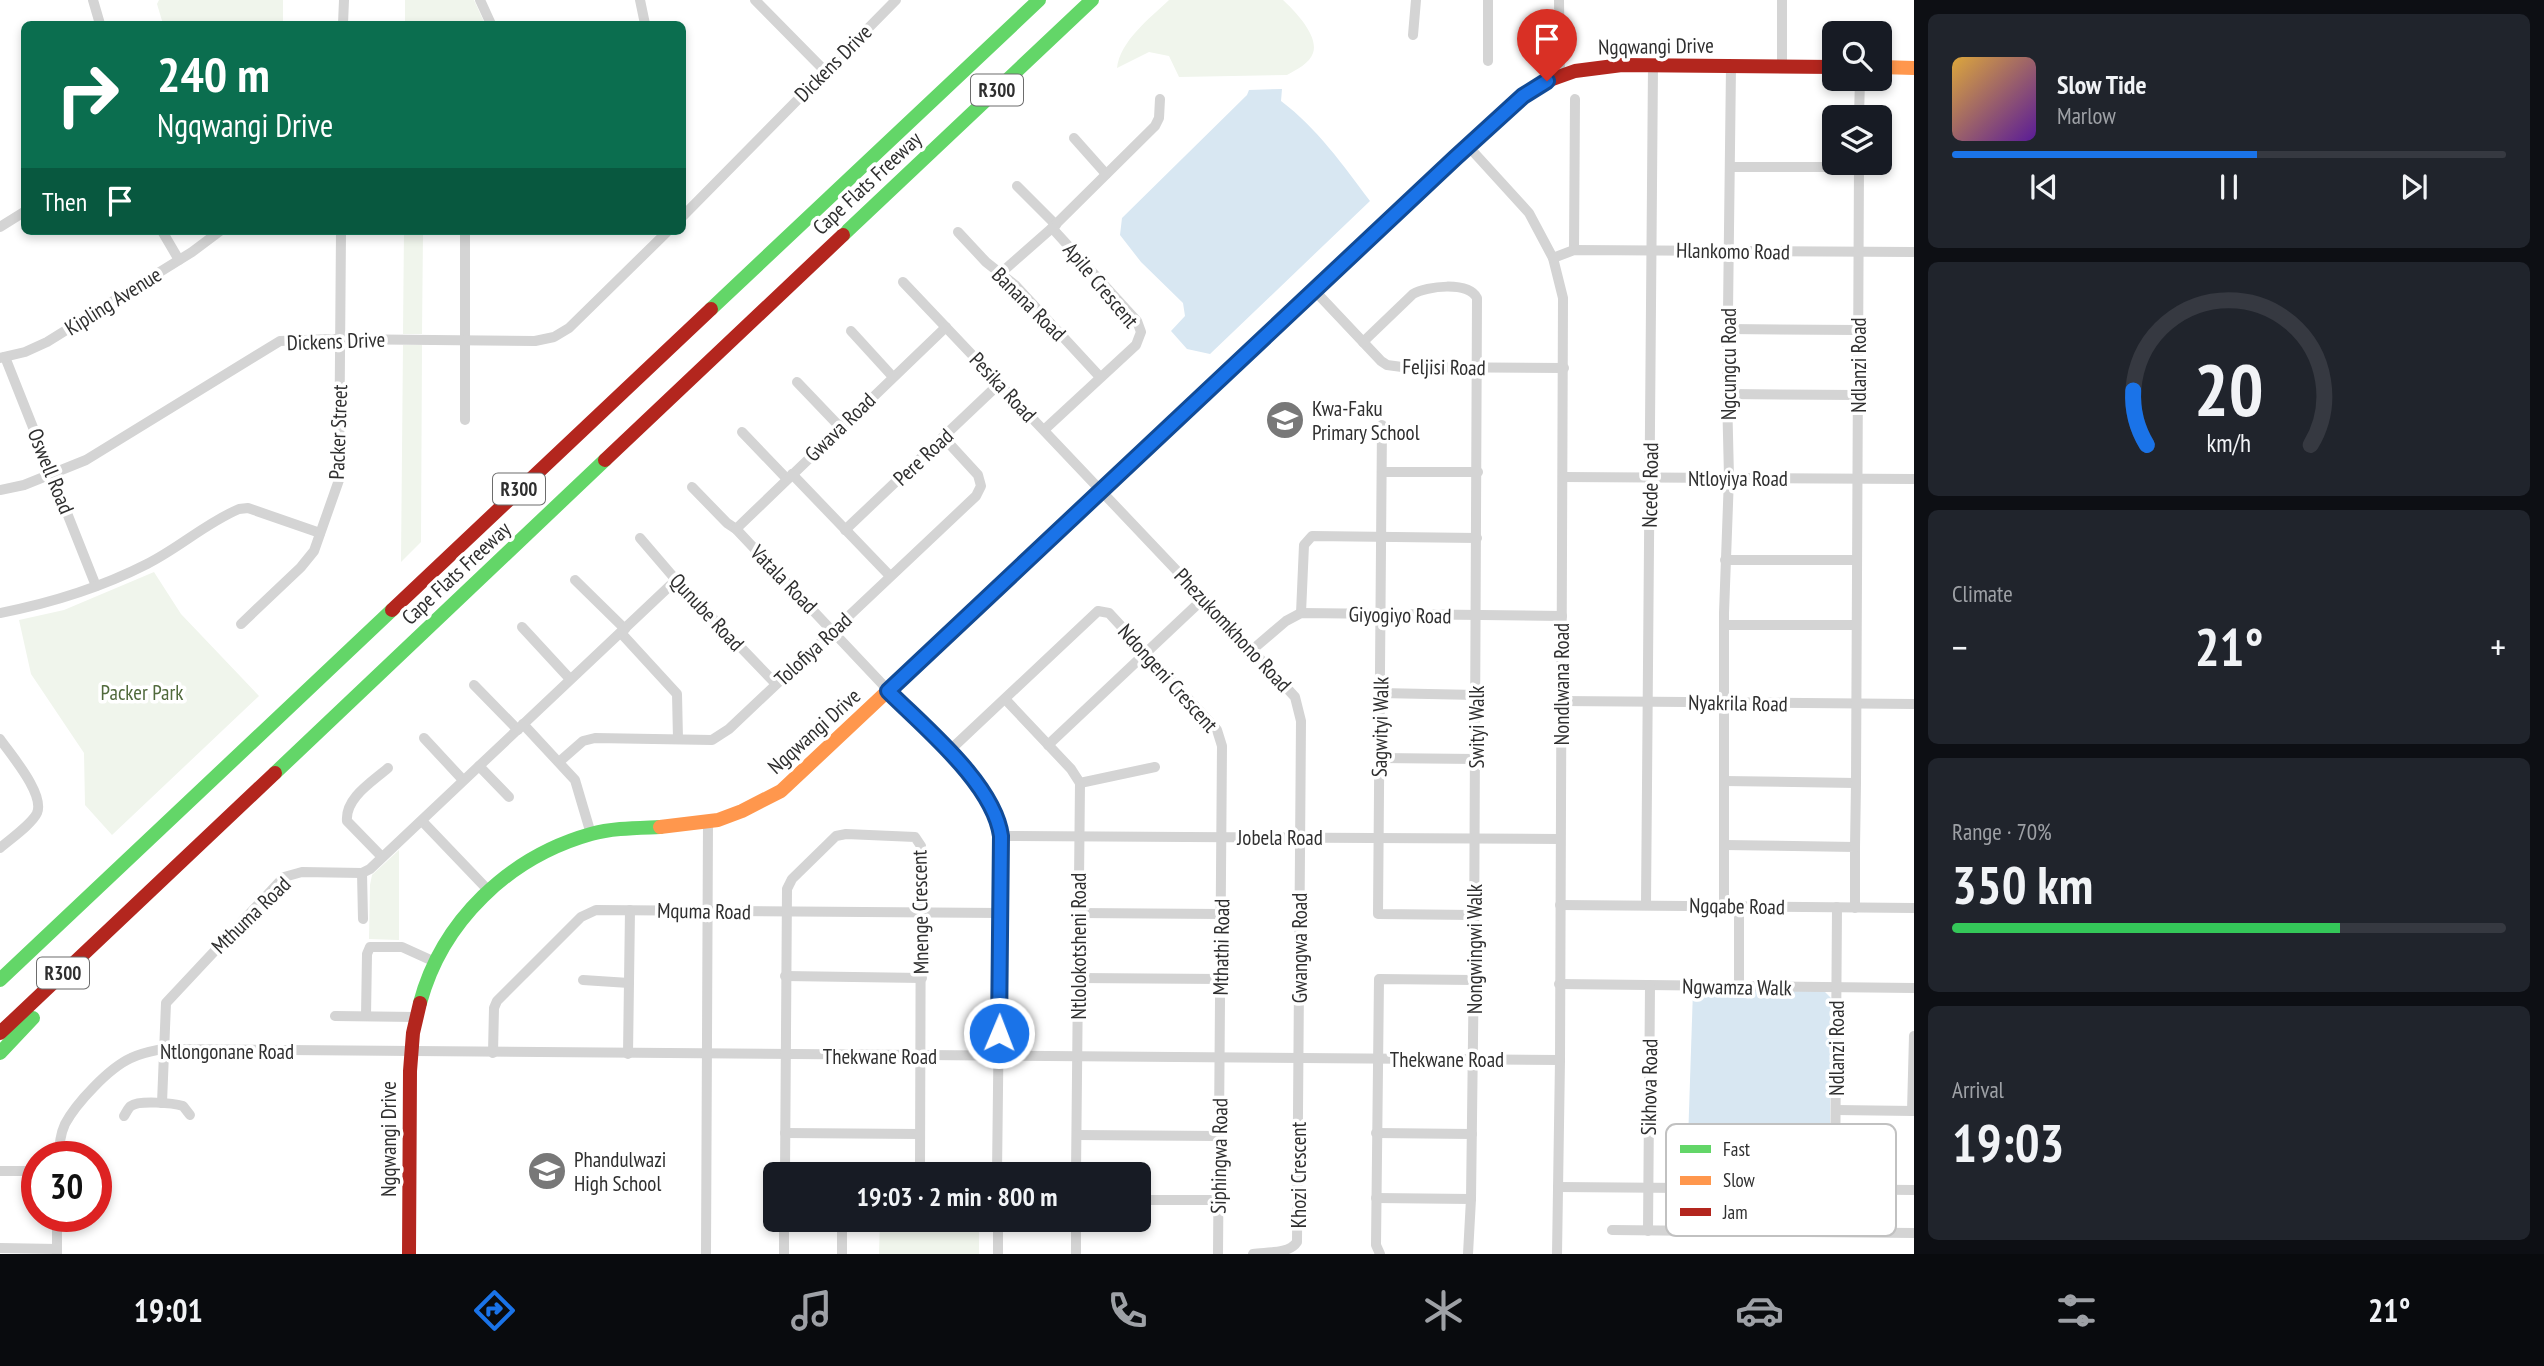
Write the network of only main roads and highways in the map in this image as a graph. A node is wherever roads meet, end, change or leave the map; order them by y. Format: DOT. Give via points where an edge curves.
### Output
graph roads {
  1 [pos="1039,0"];
  2 [pos="1092,0"];
  3 [pos="1822,67"];
  4 [pos="1892,67"];
  5 [pos="1914,68"];
  6 [pos="126,914"];
  7 [pos="0,980"];
  8 [pos="0,1033"];
  9 [pos="0,1053"];
  10 [pos="409,1254"];
  1 -- 7 [label="main road, Cape Flats Freeway / R300"];
  2 -- 6 [label="main road, Cape Flats Freeway / R300"];
  3 -- 10 [label="main road, Ngqwangi Drive" via="1604,66 1560,76 1523,96 781,791 708,822 592,834 532,859 488,890 457,925 435,962 415,1017 410,1052"];
  4 -- 5 [label="main road"];
  6 -- 8 [label="main road, Cape Flats Freeway / R300"];
  6 -- 9 [label="main road"];
}
